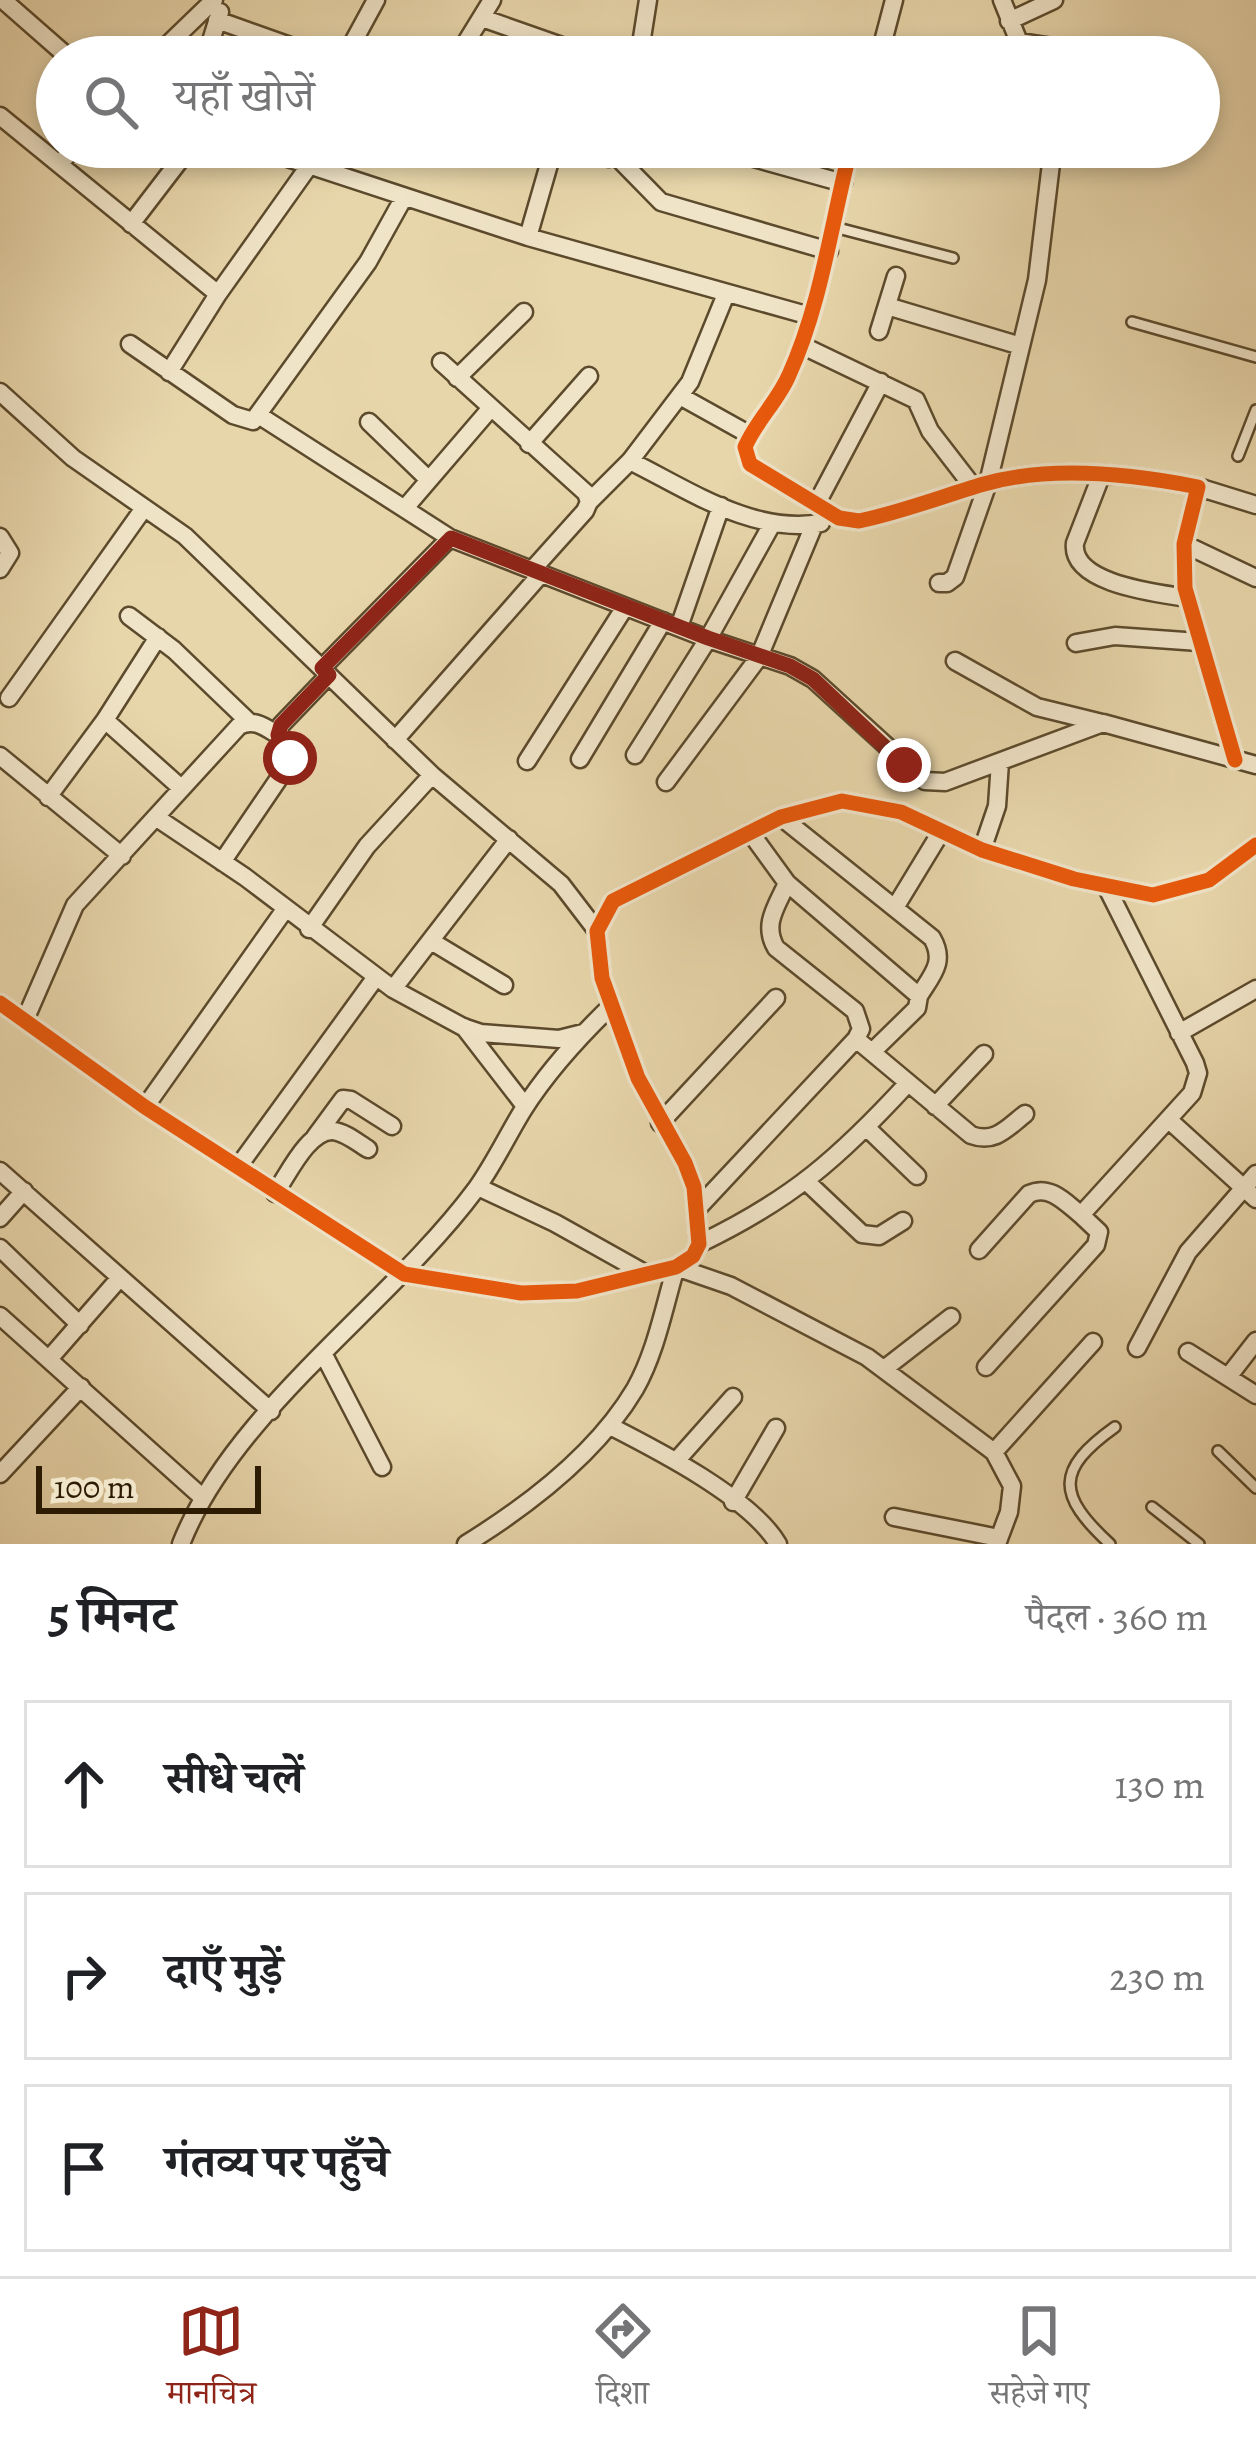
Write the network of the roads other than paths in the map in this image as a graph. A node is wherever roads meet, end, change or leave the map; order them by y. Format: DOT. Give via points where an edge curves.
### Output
graph roads {
  1 [pos="214,0"];
  2 [pos="224,0"];
  3 [pos="376,0"];
  4 [pos="492,0"];
  5 [pos="648,0"];
  6 [pos="894,0"];
  7 [pos="1002,0"];
  8 [pos="1054,0"];
  9 [pos="14,3"];
  10 [pos="482,18"];
  11 [pos="218,20"];
  12 [pos="1009,21"];
  13 [pos="47,36"];
  14 [pos="176,36"];
  15 [pos="213,36"];
  16 [pos="263,36"];
  17 [pos="356,36"];
  18 [pos="471,36"];
  19 [pos="533,36"];
  20 [pos="642,36"];
  21 [pos="885,36"];
  22 [pos="1015,36"];
  23 [pos="0,116"];
  24 [pos="36,145"];
  25 [pos="65,168"];
  26 [pos="170,168"];
  27 [pos="308,168"];
  28 [pos="315,168"];
  29 [pos="548,168"];
  30 [pos="634,168"];
  31 [pos="789,168"];
  32 [pos="846,168"];
  33 [pos="1051,168"];
  34 [pos="843,183"];
  35 [pos="404,199"];
  36 [pos="131,224"];
  37 [pos="834,227"];
  38 [pos="528,237"];
  39 [pos="829,251"];
  40 [pos="953,258"];
  41 [pos="896,276"];
  42 [pos="726,294"];
  43 [pos="218,295"];
  44 [pos="886,306"];
  45 [pos="524,312"];
  46 [pos="810,316"];
  47 [pos="1132,322"];
  48 [pos="879,331"];
  49 [pos="130,344"];
  50 [pos="801,345"];
  51 [pos="1021,346"];
  52 [pos="1256,357"];
  53 [pos="441,362"];
  54 [pos="169,372"];
  55 [pos="589,376"];
  56 [pos="457,377"];
  57 [pos="881,382"];
  58 [pos="0,392"];
  59 [pos="680,397"];
  60 [pos="490,409"];
  61 [pos="1256,410"];
  62 [pos="260,416"];
  63 [pos="369,422"];
  64 [pos="750,435"];
  65 [pos="529,444"];
  66 [pos="1238,456"];
  67 [pos="630,461"];
  68 [pos="1101,476"];
  69 [pos="429,480"];
  70 [pos="981,485"];
  71 [pos="1198,487"];
  72 [pos="589,502"];
  73 [pos="817,503"];
  74 [pos="1256,505"];
  75 [pos="721,506"];
  76 [pos="144,508"];
  77 [pos="405,508"];
  78 [pos="839,518"];
  79 [pos="772,524"];
  80 [pos="814,525"];
  81 [pos="0,537"];
  82 [pos="451,538"];
  83 [pos="1184,544"];
  84 [pos="0,568"];
  85 [pos="536,572"];
  86 [pos="1256,578"];
  87 [pos="939,583"];
  88 [pos="1187,598"];
  89 [pos="625,607"];
  90 [pos="129,616"];
  91 [pos="671,624"];
  92 [pos="158,637"];
  93 [pos="708,638"];
  94 [pos="1199,642"];
  95 [pos="1076,643"];
  96 [pos="759,658"];
  97 [pos="955,661"];
  98 [pos="326,672"];
  99 [pos="9,698"];
  100 [pos="105,720"];
  101 [pos="248,721"];
  102 [pos="1103,723"];
  103 [pos="278,735"];
  104 [pos="394,740"];
  105 [pos="635,755"];
  106 [pos="0,756"];
  107 [pos="580,760"];
  108 [pos="1235,760"];
  109 [pos="527,761"];
  110 [pos="1000,762"];
  111 [pos="1256,765"];
  112 [pos="432,775"];
  113 [pos="666,782"];
  114 [pos="180,787"];
  115 [pos="48,796"];
  116 [pos="781,817"];
  117 [pos="157,818"];
  118 [pos="750,832"];
  119 [pos="941,832"];
  120 [pos="509,839"];
  121 [pos="1256,845"];
  122 [pos="982,850"];
  123 [pos="122,856"];
  124 [pos="222,862"];
  125 [pos="788,884"];
  126 [pos="1106,888"];
  127 [pos="896,906"];
  128 [pos="286,908"];
  129 [pos="309,929"];
  130 [pos="597,931"];
  131 [pos="430,941"];
  132 [pos="376,976"];
  133 [pos="504,985"];
  134 [pos="393,989"];
  135 [pos="1256,989"];
  136 [pos="919,996"];
  137 [pos="776,998"];
  138 [pos="0,1003"];
  139 [pos="611,1006"];
  140 [pos="25,1020"];
  141 [pos="464,1027"];
  142 [pos="583,1033"];
  143 [pos="1179,1033"];
  144 [pos="856,1039"];
  145 [pos="872,1052"];
  146 [pos="984,1054"];
  147 [pos="908,1083"];
  148 [pos="525,1106"];
  149 [pos="935,1106"];
  150 [pos="145,1108"];
  151 [pos="1025,1114"];
  152 [pos="1170,1121"];
  153 [pos="660,1123"];
  154 [pos="392,1126"];
  155 [pos="866,1127"];
  156 [pos="314,1138"];
  157 [pos="368,1149"];
  158 [pos="238,1167"];
  159 [pos="0,1171"];
  160 [pos="917,1175"];
  161 [pos="807,1182"];
  162 [pos="478,1187"];
  163 [pos="1252,1187"];
  164 [pos="24,1192"];
  165 [pos="275,1193"];
  166 [pos="697,1209"];
  167 [pos="1082,1215"];
  168 [pos="0,1218"];
  169 [pos="904,1221"];
  170 [pos="699,1244"];
  171 [pos="0,1248"];
  172 [pos="979,1250"];
  173 [pos="676,1267"];
  174 [pos="404,1274"];
  175 [pos="646,1274"];
  176 [pos="118,1280"];
  177 [pos="0,1316"];
  178 [pos="951,1317"];
  179 [pos="80,1325"];
  180 [pos="1256,1341"];
  181 [pos="1093,1342"];
  182 [pos="1137,1348"];
  183 [pos="1188,1352"];
  184 [pos="324,1355"];
  185 [pos="49,1359"];
  186 [pos="986,1366"];
  187 [pos="884,1369"];
  188 [pos="1228,1377"];
  189 [pos="81,1388"];
  190 [pos="1256,1395"];
  191 [pos="734,1397"];
  192 [pos="271,1412"];
  193 [pos="610,1426"];
  194 [pos="1115,1427"];
  195 [pos="776,1428"];
  196 [pos="1218,1450"];
  197 [pos="994,1452"];
  198 [pos="676,1460"];
  199 [pos="3,1464"];
  200 [pos="382,1468"];
  201 [pos="1256,1488"];
  202 [pos="202,1497"];
  203 [pos="733,1502"];
  204 [pos="1152,1507"];
  205 [pos="894,1516"];
  206 [pos="998,1541"];
  207 [pos="181,1544"];
  208 [pos="466,1544"];
  209 [pos="778,1544"];
  210 [pos="1110,1544"];
  211 [pos="1199,1544"];
  1 -- 14 [label="street"];
  2 -- 11 [label="street"];
  3 -- 17 [label="street"];
  4 -- 10 [label="street"];
  5 -- 20 [label="street"];
  6 -- 21 [label="street"];
  7 -- 12 [label="street"];
  8 -- 12 [label="street"];
  9 -- 13 [label="street"];
  10 -- 18 [label="street"];
  10 -- 19 [label="street"];
  11 -- 15 [label="street"];
  11 -- 16 [label="street"];
  12 -- 22 [label="street"];
  23 -- 24 [label="street"];
  25 -- 36 [label="street"];
  26 -- 36 [label="street"];
  27 -- 43 [label="street"];
  28 -- 35 [label="street"];
  29 -- 38 [label="street"];
  30 -- 39 [label="street" via="661,202"];
  31 -- 34 [label="street"];
  32 -- 34 [label="street"];
  33 -- 51 [label="street"];
  34 -- 37 [label="street"];
  35 -- 38 [label="street"];
  35 -- 62 [label="street"];
  36 -- 43 [label="street"];
  37 -- 39 [label="street"];
  37 -- 40 [label="lane"];
  38 -- 42 [label="street"];
  39 -- 46 [label="street"];
  41 -- 44 [label="street"];
  42 -- 46 [label="street"];
  42 -- 59 [label="street"];
  43 -- 54 [label="street"];
  44 -- 48 [label="street"];
  44 -- 51 [label="street"];
  45 -- 56 [label="street"];
  46 -- 50 [label="street"];
  47 -- 52 [label="lane"];
  49 -- 54 [label="street"];
  50 -- 57 [label="street"];
  50 -- 64 [label="street"];
  51 -- 70 [label="street"];
  53 -- 56 [label="street"];
  54 -- 62 [label="street" via="244,422"];
  55 -- 65 [label="street"];
  56 -- 60 [label="street"];
  57 -- 70 [label="street" via="922,406 930,431"];
  57 -- 73 [label="street"];
  58 -- 76 [label="street"];
  59 -- 64 [label="street"];
  59 -- 67 [label="street"];
  60 -- 65 [label="street"];
  60 -- 69 [label="street"];
  61 -- 66 [label="lane"];
  62 -- 77 [label="street"];
  63 -- 69 [label="street"];
  64 -- 73 [label="street" via="751,464"];
  65 -- 72 [label="street"];
  67 -- 72 [label="street"];
  67 -- 75 [label="street"];
  68 -- 70 [label="street"];
  68 -- 71 [label="street"];
  68 -- 88 [label="street" via="1073,550 1079,563 1118,584"];
  69 -- 77 [label="street"];
  70 -- 78 [label="street" via="873,518"];
  70 -- 87 [label="street" via="955,577"];
  71 -- 74 [label="street"];
  71 -- 83 [label="street"];
  72 -- 85 [label="street"];
  73 -- 78 [label="street"];
  75 -- 79 [label="street"];
  75 -- 91 [label="street"];
  76 -- 98 [label="street" via="185,536"];
  76 -- 99 [label="street"];
  77 -- 82 [label="street"];
  78 -- 80 [label="street"];
  79 -- 80 [label="street"];
  79 -- 93 [label="street"];
  80 -- 96 [label="street"];
  81 -- 84 [label="street" via="10,553"];
  82 -- 85 [label="street"];
  82 -- 98 [label="street"];
  83 -- 86 [label="street"];
  83 -- 88 [label="street"];
  85 -- 89 [label="street"];
  85 -- 104 [label="street"];
  88 -- 94 [label="street"];
  89 -- 91 [label="street"];
  89 -- 109 [label="street"];
  90 -- 92 [label="street"];
  91 -- 93 [label="street"];
  91 -- 107 [label="street"];
  92 -- 100 [label="street"];
  92 -- 101 [label="street"];
  93 -- 96 [label="street"];
  93 -- 105 [label="street"];
  94 -- 95 [label="street" via="1115,635"];
  94 -- 108 [label="street"];
  96 -- 110 [label="street" via="813,679 926,781"];
  96 -- 113 [label="street"];
  97 -- 102 [label="street" via="1037,707"];
  98 -- 103 [label="street"];
  98 -- 104 [label="street"];
  100 -- 114 [label="street"];
  100 -- 115 [label="street"];
  101 -- 103 [label="street"];
  101 -- 114 [label="street"];
  102 -- 108 [label="street"];
  102 -- 110 [label="street"];
  103 -- 124 [label="street" via="288,765"];
  104 -- 112 [label="street"];
  106 -- 115 [label="street"];
  108 -- 111 [label="street"];
  110 -- 122 [label="street" via="998,806"];
  112 -- 120 [label="street"];
  112 -- 129 [label="street"];
  114 -- 117 [label="street"];
  115 -- 123 [label="street"];
  116 -- 118 [label="street"];
  116 -- 119 [label="street" via="842,801 901,812"];
  116 -- 127 [label="street"];
  117 -- 123 [label="street"];
  117 -- 124 [label="street"];
  118 -- 125 [label="street"];
  118 -- 130 [label="street" via="614,901"];
  119 -- 122 [label="street"];
  119 -- 127 [label="street"];
  120 -- 130 [label="street" via="561,884"];
  120 -- 131 [label="street"];
  121 -- 126 [label="street" via="1186,888 1153,895"];
  122 -- 126 [label="street"];
  123 -- 140 [label="street" via="75,905"];
  124 -- 128 [label="street"];
  125 -- 136 [label="street"];
  125 -- 144 [label="street" via="770,938 855,1010"];
  126 -- 143 [label="street"];
  127 -- 136 [label="street" via="940,956"];
  128 -- 129 [label="street"];
  128 -- 150 [label="street"];
  129 -- 132 [label="street"];
  130 -- 139 [label="street"];
  131 -- 133 [label="street"];
  131 -- 134 [label="street"];
  132 -- 134 [label="street"];
  132 -- 158 [label="street"];
  134 -- 141 [label="street"];
  135 -- 143 [label="street"];
  136 -- 145 [label="street" via="917,1008"];
  137 -- 153 [label="street"];
  138 -- 140 [label="street"];
  139 -- 142 [label="street"];
  139 -- 153 [label="street"];
  140 -- 150 [label="street"];
  141 -- 142 [label="street" via="559,1039"];
  141 -- 148 [label="street"];
  142 -- 148 [label="street"];
  143 -- 152 [label="street" via="1198,1073"];
  144 -- 145 [label="street"];
  144 -- 166 [label="street"];
  145 -- 147 [label="street"];
  146 -- 149 [label="street"];
  147 -- 149 [label="street"];
  147 -- 155 [label="street"];
  148 -- 162 [label="street"];
  149 -- 151 [label="street" via="983,1140"];
  150 -- 158 [label="street"];
  152 -- 163 [label="street"];
  152 -- 167 [label="street"];
  153 -- 166 [label="street" via="685,1162"];
  154 -- 156 [label="street" via="344,1099"];
  155 -- 160 [label="street"];
  155 -- 161 [label="street"];
  156 -- 157 [label="street" via="338,1131"];
  156 -- 165 [label="street"];
  158 -- 165 [label="street"];
  159 -- 164 [label="street"];
  161 -- 169 [label="street" via="862,1234 879,1236"];
  161 -- 170 [label="street"];
  162 -- 174 [label="street"];
  162 -- 175 [label="street"];
  163 -- 182 [label="street" via="1177,1268"];
  164 -- 168 [label="street"];
  164 -- 176 [label="street"];
  165 -- 174 [label="street"];
  166 -- 170 [label="street"];
  167 -- 172 [label="street" via="1037,1190"];
  167 -- 186 [label="street" via="1099,1232 1096,1245"];
  170 -- 173 [label="street"];
  171 -- 179 [label="street"];
  173 -- 175 [label="street"];
  173 -- 187 [label="street" via="731,1286"];
  173 -- 193 [label="street" via="651,1354"];
  174 -- 175 [label="street" via="521,1294"];
  174 -- 184 [label="street"];
  176 -- 179 [label="street"];
  176 -- 192 [label="street"];
  177 -- 185 [label="street"];
  178 -- 187 [label="street"];
  179 -- 185 [label="street"];
  180 -- 188 [label="street"];
  181 -- 197 [label="street"];
  183 -- 188 [label="street"];
  184 -- 192 [label="street"];
  184 -- 200 [label="street"];
  185 -- 189 [label="street"];
  187 -- 197 [label="street"];
  188 -- 190 [label="street"];
  189 -- 199 [label="street"];
  189 -- 202 [label="street"];
  191 -- 198 [label="street"];
  192 -- 202 [label="street"];
  193 -- 198 [label="street"];
  193 -- 208 [label="street"];
  194 -- 210 [label="lane" via="1080,1456 1070,1480 1074,1507"];
  195 -- 203 [label="street"];
  196 -- 201 [label="lane"];
  197 -- 206 [label="street" via="1012,1486"];
  198 -- 203 [label="street"];
  202 -- 207 [label="street"];
  203 -- 209 [label="street"];
  204 -- 211 [label="lane"];
  205 -- 206 [label="street"];
}
